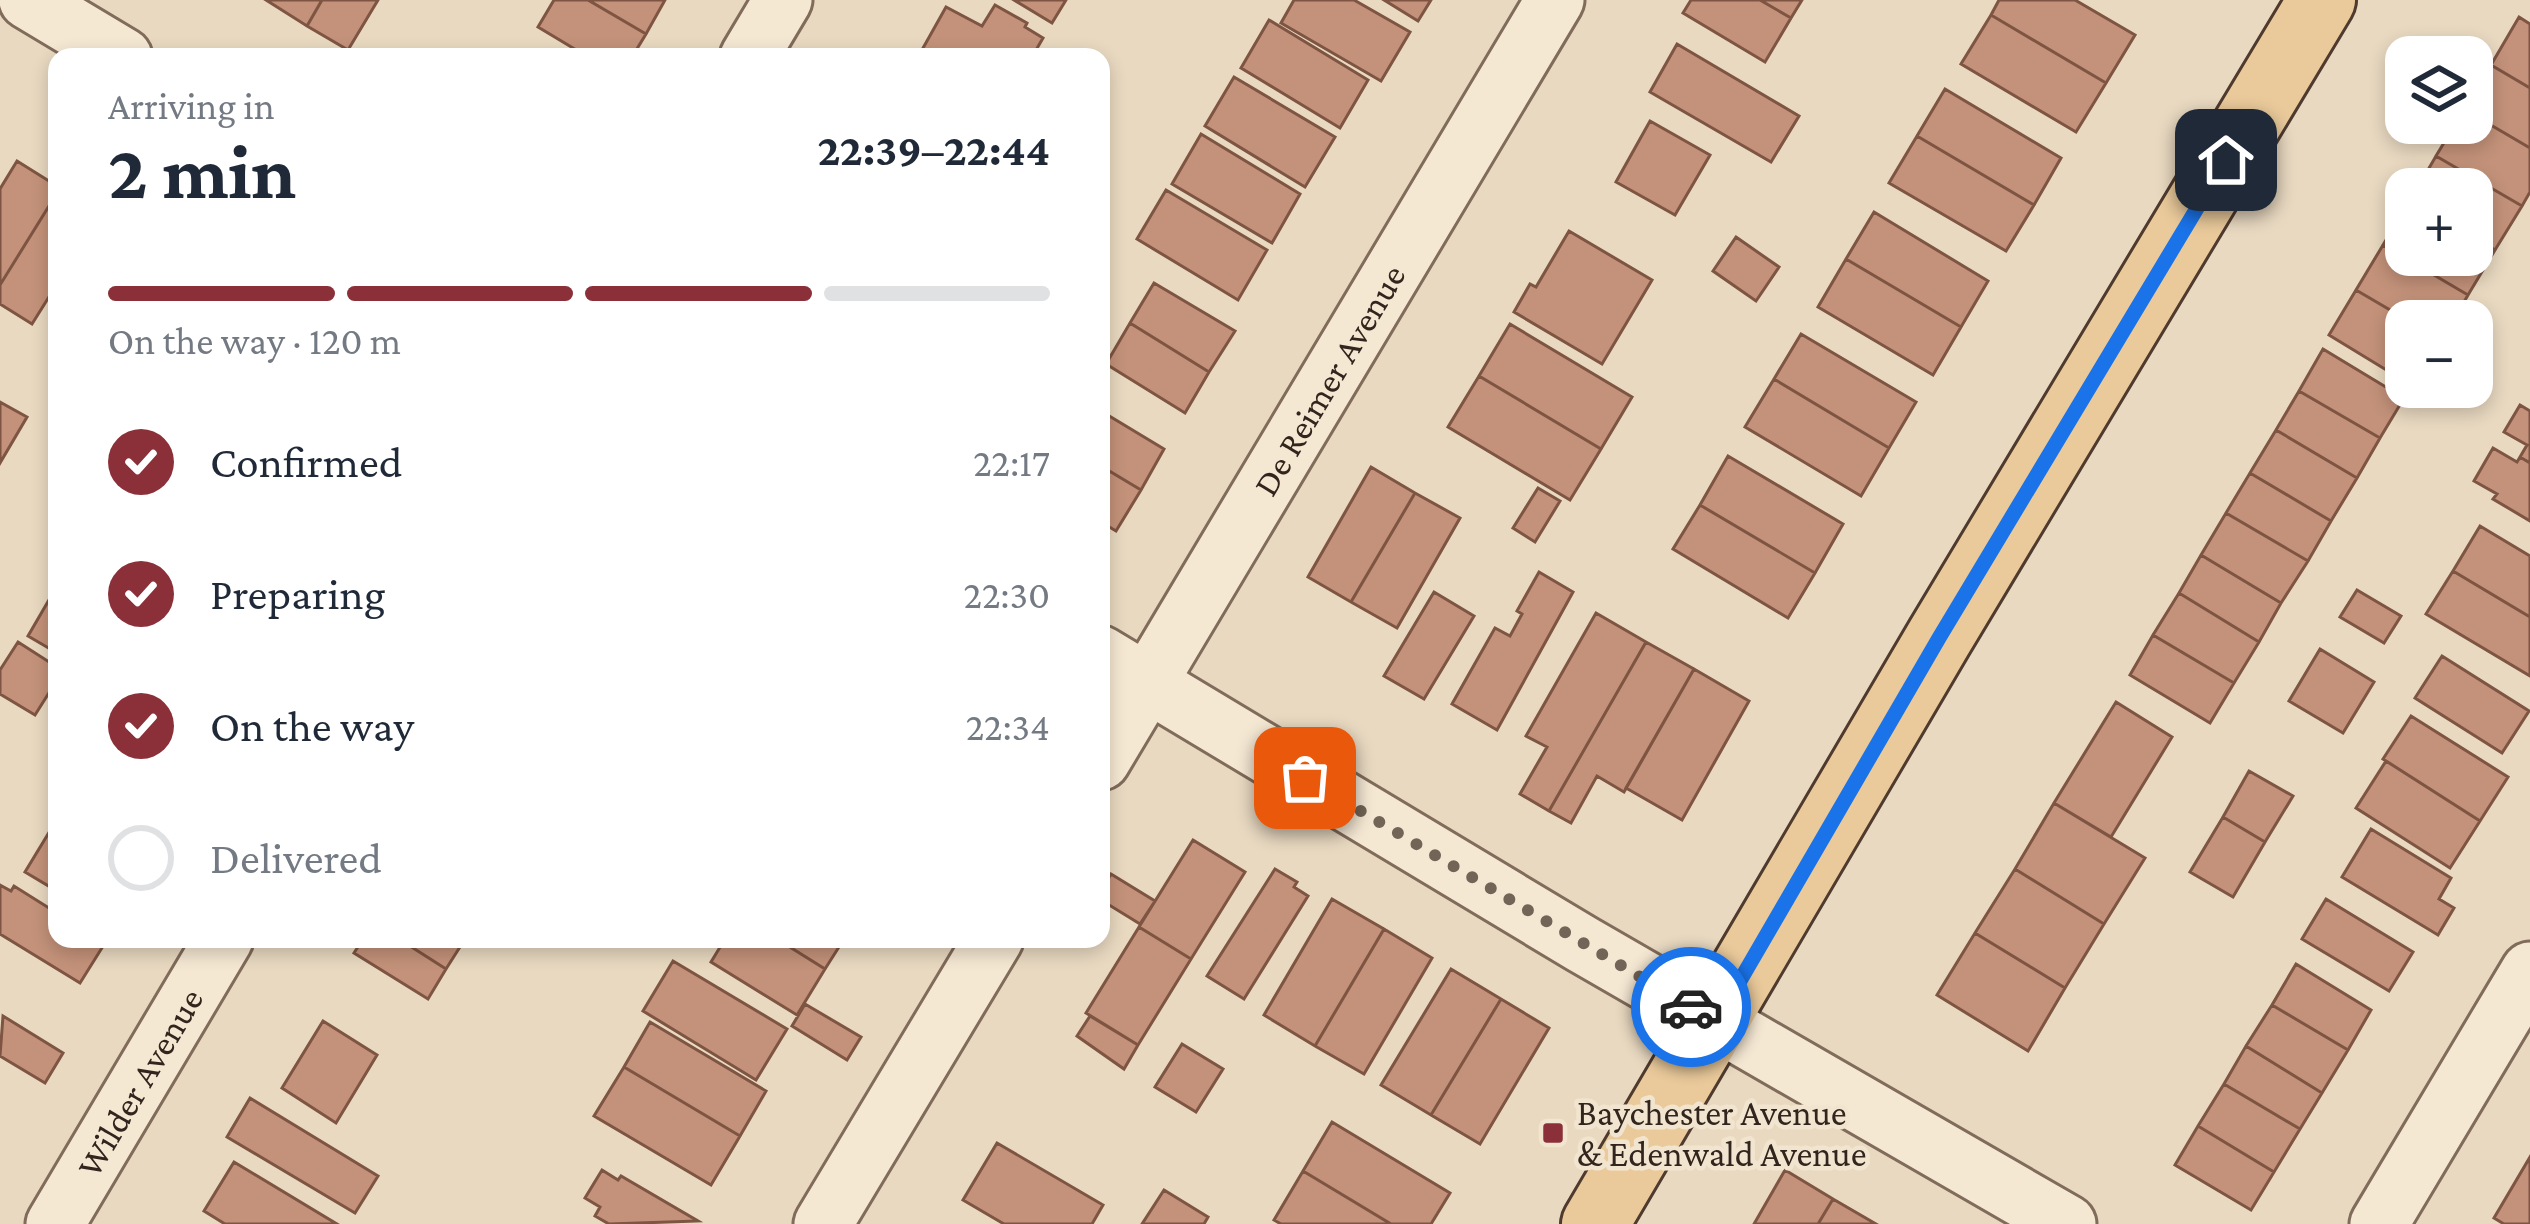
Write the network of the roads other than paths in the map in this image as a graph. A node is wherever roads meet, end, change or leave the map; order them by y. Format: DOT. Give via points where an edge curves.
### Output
graph roads {
  1 [pos="6,0"];
  2 [pos="28,0"];
  3 [pos="783,0"];
  4 [pos="1555,0"];
  5 [pos="2322,0"];
  6 [pos="0,10"];
  7 [pos="108,48"];
  8 [pos="754,48"];
  9 [pos="1124,669"];
  10 [pos="1110,725"];
  11 [pos="219,948"];
  12 [pos="989,948"];
  13 [pos="2530,971"];
  14 [pos="1716,1022"];
  15 [pos="55,1224"];
  16 [pos="823,1224"];
  17 [pos="1595,1224"];
  18 [pos="2067,1224"];
  19 [pos="2379,1224"];
  1 -- 6 [label="street"];
  2 -- 7 [label="street"];
  3 -- 8 [label="street"];
  4 -- 9 [label="street, De Reimer Avenue"];
  5 -- 14 [label="main road"];
  9 -- 10 [label="street, De Reimer Avenue"];
  9 -- 14 [label="street"];
  11 -- 15 [label="street, Wilder Avenue"];
  12 -- 16 [label="street"];
  13 -- 19 [label="street"];
  14 -- 17 [label="main road"];
  14 -- 18 [label="street"];
}
